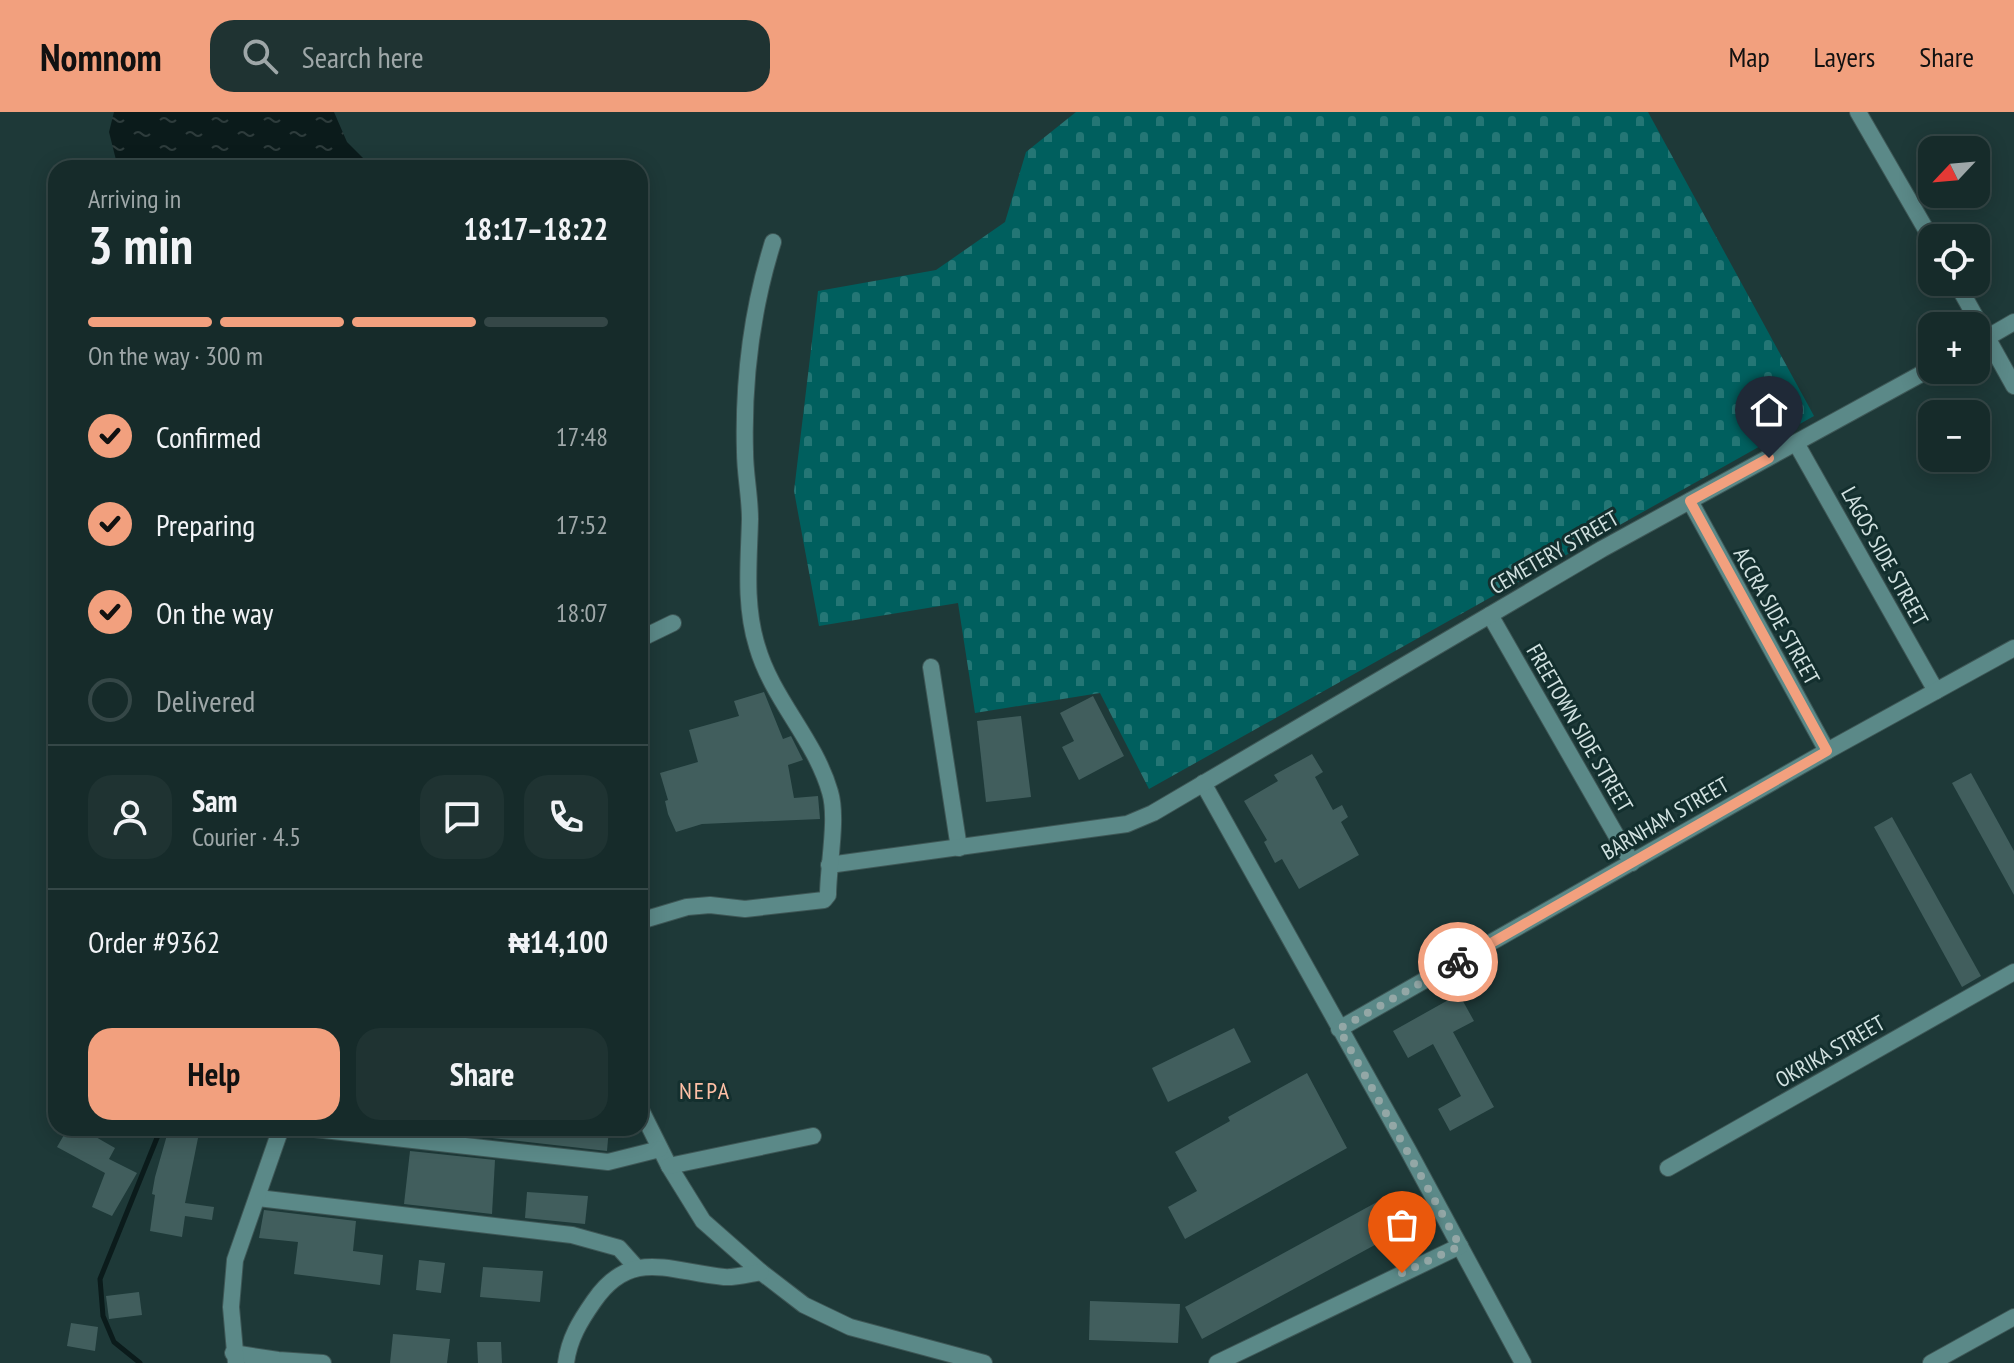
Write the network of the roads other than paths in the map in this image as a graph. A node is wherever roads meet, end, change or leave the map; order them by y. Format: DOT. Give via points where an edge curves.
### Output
graph roads {
  1 [pos="1858,112"];
  2 [pos="1923,224"];
  3 [pos="773,242"];
  4 [pos="2014,322"];
  5 [pos="1990,336"];
  6 [pos="1990,352"];
  7 [pos="1918,376"];
  8 [pos="2014,386"];
  9 [pos="1796,443"];
  10 [pos="1690,501"];
  11 [pos="1490,615"];
  12 [pos="673,623"];
  13 [pos="648,635"];
  14 [pos="2014,648"];
  15 [pos="931,667"];
  16 [pos="1936,691"];
  17 [pos="1827,751"];
  18 [pos="1203,783"];
  19 [pos="959,848"];
  20 [pos="1632,863"];
  21 [pos="829,865"];
  22 [pos="648,919"];
  23 [pos="2014,972"];
  24 [pos="1339,1029"];
  25 [pos="648,1124"];
  26 [pos="278,1136"];
  27 [pos="377,1136"];
  28 [pos="813,1136"];
  29 [pos="660,1149"];
  30 [pos="669,1166"];
  31 [pos="1668,1168"];
  32 [pos="258,1198"];
  33 [pos="1460,1246"];
  34 [pos="636,1267"];
  35 [pos="761,1272"];
  36 [pos="2014,1317"];
  37 [pos="235,1358"];
  38 [pos="323,1363"];
  39 [pos="566,1363"];
  40 [pos="984,1363"];
  41 [pos="1217,1363"];
  42 [pos="1523,1363"];
  43 [pos="1931,1363"];
  1 -- 2 [label="street"];
  3 -- 21 [label="street" via="751,336 745,430 748,600 757,648 772,684 832,796"];
  4 -- 5 [label="street"];
  6 -- 8 [label="street"];
  7 -- 9 [label="street, CEMETERY STREET"];
  9 -- 10 [label="street, CEMETERY STREET"];
  9 -- 16 [label="street, LAGOS SIDE STREET"];
  10 -- 11 [label="street, CEMETERY STREET"];
  10 -- 17 [label="street, ACCRA SIDE STREET"];
  11 -- 18 [label="street, CEMETERY STREET"];
  11 -- 20 [label="street, FREETOWN SIDE STREET"];
  12 -- 13 [label="street"];
  14 -- 16 [label="street, BARNHAM STREET"];
  15 -- 19 [label="street"];
  16 -- 17 [label="street, BARNHAM STREET"];
  17 -- 20 [label="street, BARNHAM STREET"];
  18 -- 19 [label="street, CEMETERY STREET" via="1127,824"];
  18 -- 24 [label="street"];
  19 -- 21 [label="street, CEMETERY STREET"];
  20 -- 24 [label="street, BARNHAM STREET"];
  21 -- 22 [label="street" via="824,900 745,909 687,907"];
  23 -- 31 [label="street, OKRIKA STREET"];
  24 -- 33 [label="street"];
  25 -- 29 [label="street"];
  26 -- 32 [label="street"];
  27 -- 29 [label="street" via="608,1162"];
  28 -- 30 [label="street"];
  29 -- 30 [label="street"];
  30 -- 35 [label="street" via="703,1221"];
  32 -- 34 [label="street" via="572,1235 619,1248"];
  32 -- 37 [label="street" via="235,1260"];
  33 -- 41 [label="street"];
  33 -- 42 [label="street"];
  34 -- 35 [label="street" via="727,1277"];
  34 -- 39 [label="street" via="617,1275 601,1291 569,1341"];
  35 -- 40 [label="street" via="804,1305 850,1327"];
  36 -- 43 [label="street"];
  37 -- 38 [label="street"];
}
